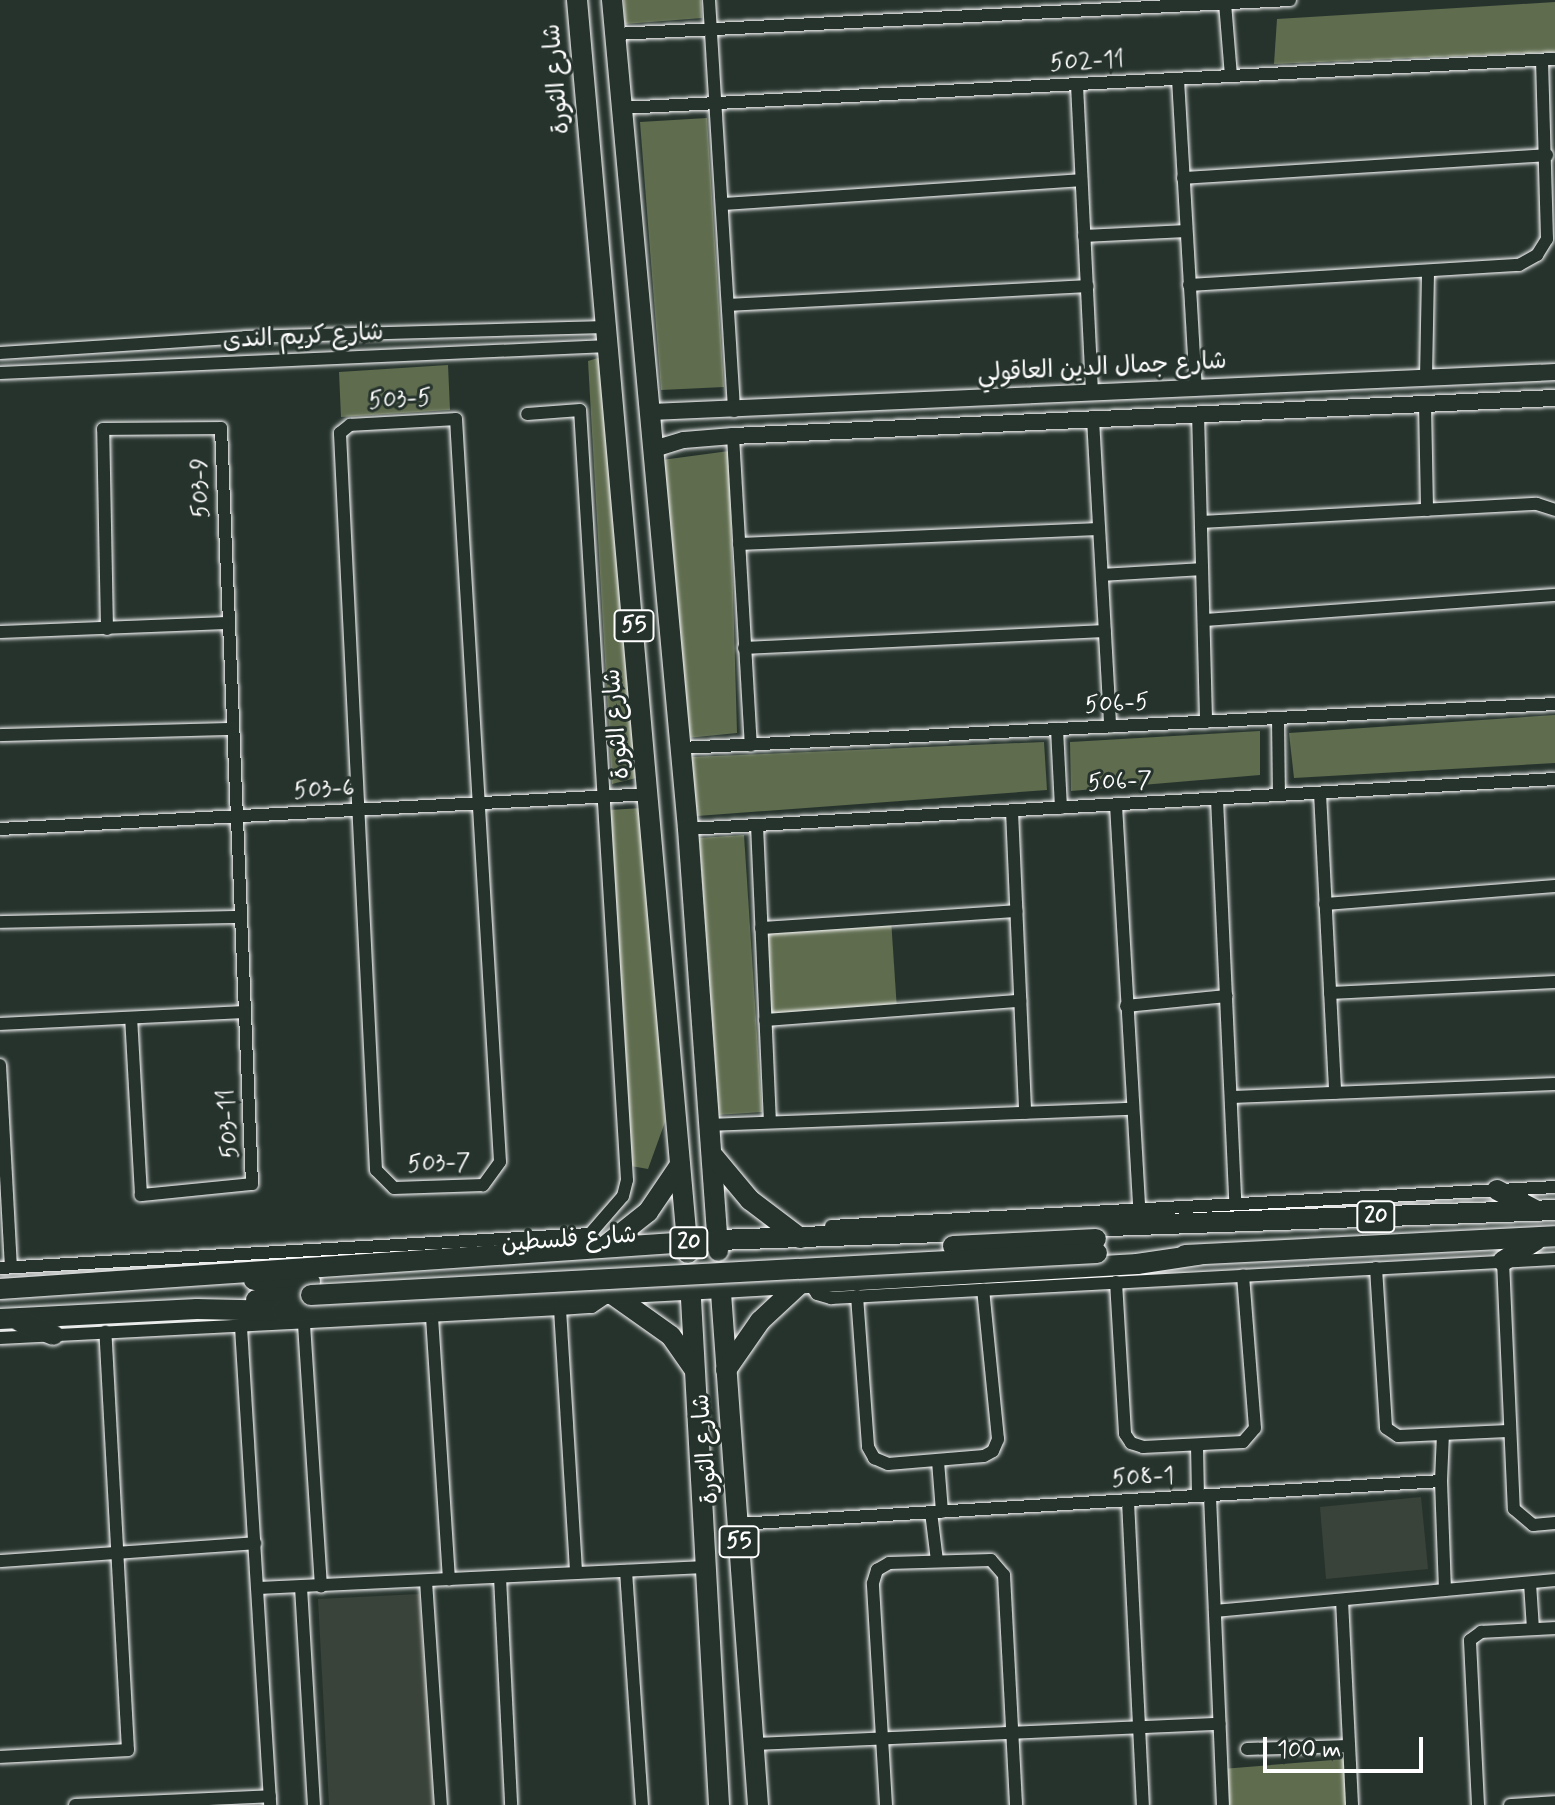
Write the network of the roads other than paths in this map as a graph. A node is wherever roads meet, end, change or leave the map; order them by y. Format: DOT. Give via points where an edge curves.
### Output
graph roads {
  1 [pos="577,0"];
  2 [pos="612,0"];
  3 [pos="709,0"];
  4 [pos="968,0"];
  5 [pos="1282,0"];
  6 [pos="1290,0"];
  7 [pos="1172,3"];
  8 [pos="1225,3"];
  9 [pos="1071,6"];
  10 [pos="969,16"];
  11 [pos="711,29"];
  12 [pos="616,34"];
  13 [pos="1549,60"];
  14 [pos="1231,76"];
  15 [pos="1178,79"];
  16 [pos="1077,85"];
  17 [pos="715,103"];
  18 [pos="622,108"];
  19 [pos="1547,155"];
  20 [pos="1183,178"];
  21 [pos="1081,180"];
  22 [pos="722,204"];
  23 [pos="1186,231"];
  24 [pos="1084,236"];
  25 [pos="1428,272"];
  26 [pos="1189,285"];
  27 [pos="1087,286"];
  28 [pos="728,305"];
  29 [pos="607,336"];
  30 [pos="245,337"];
  31 [pos="0,353"];
  32 [pos="245,362"];
  33 [pos="1555,372"];
  34 [pos="0,373"];
  35 [pos="1426,377"];
  36 [pos="1196,388"];
  37 [pos="1092,392"];
  38 [pos="1555,398"];
  39 [pos="1425,404"];
  40 [pos="734,411"];
  41 [pos="651,412"];
  42 [pos="1198,413"];
  43 [pos="527,414"];
  44 [pos="691,414"];
  45 [pos="1093,419"];
  46 [pos="733,436"];
  47 [pos="693,439"];
  48 [pos="654,449"];
  49 [pos="1427,510"];
  50 [pos="1555,510"];
  51 [pos="1201,522"];
  52 [pos="1099,529"];
  53 [pos="739,544"];
  54 [pos="1202,569"];
  55 [pos="1102,575"];
  56 [pos="1555,595"];
  57 [pos="669,609"];
  58 [pos="633,611"];
  59 [pos="1204,620"];
  60 [pos="227,623"];
  61 [pos="107,629"];
  62 [pos="1105,631"];
  63 [pos="0,632"];
  64 [pos="744,648"];
  65 [pos="1555,704"];
  66 [pos="1278,718"];
  67 [pos="1206,722"];
  68 [pos="1110,727"];
  69 [pos="231,729"];
  70 [pos="1057,729"];
  71 [pos="0,735"];
  72 [pos="751,745"];
  73 [pos="681,748"];
  74 [pos="1555,779"];
  75 [pos="1320,793"];
  76 [pos="650,794"];
  77 [pos="1279,795"];
  78 [pos="601,797"];
  79 [pos="1217,799"];
  80 [pos="478,804"];
  81 [pos="1116,805"];
  82 [pos="1061,808"];
  83 [pos="358,810"];
  84 [pos="1012,811"];
  85 [pos="234,817"];
  86 [pos="757,825"];
  87 [pos="0,829"];
  88 [pos="688,829"];
  89 [pos="1555,886"];
  90 [pos="1325,904"];
  91 [pos="1016,911"];
  92 [pos="239,917"];
  93 [pos="0,922"];
  94 [pos="761,928"];
  95 [pos="1555,982"];
  96 [pos="1330,993"];
  97 [pos="1227,996"];
  98 [pos="1020,1001"];
  99 [pos="1126,1006"];
  100 [pos="244,1012"];
  101 [pos="131,1018"];
  102 [pos="765,1020"];
  103 [pos="0,1024"];
  104 [pos="0,1065"];
  105 [pos="0,1084"];
  106 [pos="1555,1084"];
  107 [pos="1335,1093"];
  108 [pos="1232,1097"];
  109 [pos="1132,1109"];
  110 [pos="1025,1113"];
  111 [pos="770,1122"];
  112 [pos="707,1125"];
  113 [pos="711,1153"];
  114 [pos="680,1165"];
  115 [pos="3,1174"];
  116 [pos="1555,1187"];
  117 [pos="1497,1190"];
  118 [pos="1235,1203"];
  119 [pos="1139,1208"];
  120 [pos="1546,1210"];
  121 [pos="1197,1224"];
  122 [pos="794,1234"];
  123 [pos="1549,1236"];
  124 [pos="596,1241"];
  125 [pos="718,1246"];
  126 [pos="1097,1246"];
  127 [pos="687,1248"];
  128 [pos="1198,1255"];
  129 [pos="1555,1259"];
  130 [pos="1503,1261"];
  131 [pos="6,1268"];
  132 [pos="1376,1268"];
  133 [pos="1243,1275"];
  134 [pos="183,1279"];
  135 [pos="806,1280"];
  136 [pos="1116,1282"];
  137 [pos="720,1284"];
  138 [pos="690,1285"];
  139 [pos="311,1288"];
  140 [pos="0,1289"];
  141 [pos="983,1290"];
  142 [pos="612,1294"];
  143 [pos="857,1296"];
  144 [pos="197,1309"];
  145 [pos="560,1309"];
  146 [pos="432,1317"];
  147 [pos="8,1319"];
  148 [pos="304,1324"];
  149 [pos="241,1327"];
  150 [pos="105,1332"];
  151 [pos="53,1335"];
  152 [pos="0,1338"];
  153 [pos="726,1370"];
  154 [pos="694,1371"];
  155 [pos="1508,1431"];
  156 [pos="1443,1434"];
  157 [pos="1197,1445"];
  158 [pos="938,1461"];
  159 [pos="1441,1481"];
  160 [pos="1204,1496"];
  161 [pos="1128,1501"];
  162 [pos="937,1512"];
  163 [pos="1555,1523"];
  164 [pos="738,1524"];
  165 [pos="255,1543"];
  166 [pos="117,1553"];
  167 [pos="0,1561"];
  168 [pos="937,1561"];
  169 [pos="705,1567"];
  170 [pos="626,1571"];
  171 [pos="576,1573"];
  172 [pos="500,1577"];
  173 [pos="449,1579"];
  174 [pos="1555,1580"];
  175 [pos="426,1581"];
  176 [pos="1530,1583"];
  177 [pos="321,1586"];
  178 [pos="301,1587"];
  179 [pos="259,1588"];
  180 [pos="1445,1590"];
  181 [pos="1342,1600"];
  182 [pos="1215,1611"];
  183 [pos="1555,1628"];
  184 [pos="1533,1629"];
  185 [pos="747,1648"];
  186 [pos="710,1651"];
  187 [pos="1220,1724"];
  188 [pos="1139,1728"];
  189 [pos="1013,1733"];
  190 [pos="884,1738"];
  191 [pos="755,1744"];
  192 [pos="1349,1746"];
  193 [pos="1247,1749"];
  194 [pos="0,1757"];
  195 [pos="270,1800"];
  196 [pos="1555,1802"];
  197 [pos="75,1805"];
  198 [pos="314,1805"];
  199 [pos="441,1805"];
  200 [pos="511,1805"];
  201 [pos="642,1805"];
  202 [pos="719,1805"];
  203 [pos="758,1805"];
  204 [pos="886,1805"];
  205 [pos="1016,1805"];
  206 [pos="1143,1805"];
  207 [pos="1223,1805"];
  208 [pos="1352,1805"];
  209 [pos="1478,1805"];
  210 [pos="1510,1805"];
  1 -- 29 [label="main road, شارع الثورة / 55"];
  2 -- 12 [label="main road, 55"];
  3 -- 11 [label="street"];
  4 -- 10 [label="street"];
  5 -- 6 [label="street"];
  5 -- 8 [label="street"];
  7 -- 8 [label="street"];
  7 -- 9 [label="street"];
  8 -- 14 [label="street"];
  9 -- 10 [label="street"];
  10 -- 11 [label="street"];
  11 -- 12 [label="street"];
  11 -- 17 [label="street"];
  12 -- 18 [label="main road, 55"];
  13 -- 14 [label="street, 502-11"];
  13 -- 19 [label="street"];
  14 -- 15 [label="street, 502-11"];
  15 -- 16 [label="street, 502-11"];
  15 -- 20 [label="street"];
  16 -- 17 [label="street, 502-11"];
  16 -- 21 [label="street"];
  17 -- 18 [label="street, 502-11"];
  17 -- 22 [label="street"];
  18 -- 41 [label="main road, 55"];
  19 -- 20 [label="street"];
  19 -- 25 [label="street" via="1547,239 1537,255 1519,265"];
  20 -- 23 [label="street"];
  21 -- 22 [label="street"];
  21 -- 24 [label="street"];
  22 -- 28 [label="street"];
  23 -- 24 [label="street"];
  23 -- 26 [label="street"];
  24 -- 27 [label="street"];
  25 -- 26 [label="street"];
  25 -- 35 [label="street"];
  26 -- 36 [label="street"];
  27 -- 28 [label="street"];
  27 -- 37 [label="street"];
  28 -- 40 [label="street"];
  29 -- 30 [label="street, شارع كريم الندى"];
  29 -- 32 [label="street, شارع كريم الندى"];
  29 -- 58 [label="main road, شارع الثورة / 55"];
  30 -- 31 [label="street, شارع كريم الندى"];
  30 -- 32 [label="street"];
  32 -- 34 [label="street, شارع كريم الندى"];
  33 -- 35 [label="street, شارع جمال الدين العاقولي"];
  35 -- 36 [label="street, شارع جمال الدين العاقولي"];
  36 -- 37 [label="street, شارع جمال الدين العاقولي"];
  37 -- 40 [label="street, شارع جمال الدين العاقولي"];
  38 -- 39 [label="street, شارع جمال الدين العاقولي"];
  39 -- 42 [label="street, شارع جمال الدين العاقولي"];
  39 -- 49 [label="street"];
  40 -- 44 [label="street, شارع جمال الدين العاقولي"];
  41 -- 44 [label="street, شارع جمال الدين العاقولي"];
  41 -- 48 [label="main road, 55"];
  42 -- 45 [label="street, شارع جمال الدين العاقولي"];
  42 -- 51 [label="street"];
  43 -- 78 [label="street" via="580,410"];
  44 -- 47 [label="street"];
  45 -- 46 [label="street, شارع جمال الدين العاقولي"];
  45 -- 52 [label="street"];
  46 -- 47 [label="street, شارع جمال الدين العاقولي"];
  46 -- 53 [label="street"];
  47 -- 48 [label="street, شارع جمال الدين العاقولي"];
  48 -- 57 [label="main road, 55"];
  49 -- 50 [label="street" via="1537,504"];
  49 -- 51 [label="street"];
  51 -- 54 [label="street"];
  52 -- 53 [label="street"];
  52 -- 55 [label="street"];
  53 -- 64 [label="street"];
  54 -- 55 [label="street"];
  54 -- 59 [label="street"];
  55 -- 62 [label="street"];
  56 -- 59 [label="street"];
  57 -- 58 [label="main road"];
  57 -- 73 [label="main road, 55"];
  58 -- 76 [label="main road, شارع الثورة / 55"];
  59 -- 67 [label="street"];
  60 -- 61 [label="street"];
  60 -- 61 [label="street, 503-9" via="221,428 103,429"];
  60 -- 69 [label="street, 503-9"];
  61 -- 63 [label="street"];
  62 -- 64 [label="street"];
  62 -- 68 [label="street"];
  64 -- 72 [label="street"];
  65 -- 66 [label="street, 506-5"];
  66 -- 67 [label="street, 506-5"];
  66 -- 77 [label="street"];
  67 -- 68 [label="street, 506-5"];
  68 -- 70 [label="street, 506-5"];
  69 -- 71 [label="street"];
  69 -- 85 [label="street, 503-9"];
  70 -- 72 [label="street, 506-5"];
  70 -- 82 [label="street"];
  72 -- 73 [label="street, 506-5"];
  73 -- 88 [label="main road, 55"];
  74 -- 75 [label="street, 506-7"];
  75 -- 77 [label="street, 506-7"];
  75 -- 90 [label="street"];
  76 -- 78 [label="street, 503-6"];
  76 -- 114 [label="main road, شارع الثورة / 55"];
  77 -- 79 [label="street, 506-7"];
  78 -- 80 [label="street, 503-6"];
  78 -- 124 [label="street" via="627,1180"];
  79 -- 81 [label="street, 506-7"];
  79 -- 97 [label="street"];
  80 -- 83 [label="street, 503-6"];
  80 -- 83 [label="street, 503-7" via="500,1162 495,1176 483,1185 394,1188 376,1170"];
  80 -- 83 [label="street, 503-5" via="459,422 440,420 350,425 340,433"];
  81 -- 82 [label="street, 506-7"];
  81 -- 99 [label="street"];
  82 -- 84 [label="street, 506-7"];
  83 -- 85 [label="street, 503-6"];
  84 -- 86 [label="street, 506-7"];
  84 -- 91 [label="street"];
  85 -- 87 [label="street, 503-6"];
  85 -- 92 [label="street, 503-11"];
  86 -- 88 [label="street, 506-7"];
  86 -- 94 [label="street"];
  88 -- 112 [label="main road, 55"];
  89 -- 90 [label="street"];
  90 -- 96 [label="street"];
  91 -- 94 [label="street"];
  91 -- 98 [label="street"];
  92 -- 93 [label="street"];
  92 -- 100 [label="street, 503-11"];
  94 -- 102 [label="street"];
  95 -- 96 [label="street"];
  96 -- 107 [label="street"];
  97 -- 99 [label="street"];
  97 -- 108 [label="street"];
  98 -- 102 [label="street"];
  98 -- 110 [label="street"];
  99 -- 109 [label="street"];
  100 -- 101 [label="street"];
  100 -- 101 [label="street, 503-11" via="255,1179 247,1187 147,1198 138,1190"];
  101 -- 103 [label="street"];
  102 -- 111 [label="street"];
  104 -- 105 [label="street"];
  105 -- 115 [label="street"];
  106 -- 107 [label="street"];
  107 -- 108 [label="street"];
  108 -- 118 [label="street"];
  109 -- 110 [label="street"];
  109 -- 119 [label="street"];
  110 -- 111 [label="street"];
  111 -- 112 [label="street"];
  112 -- 113 [label="main road, 55"];
  113 -- 122 [label="main road" via="742,1192"];
  113 -- 125 [label="main road, 55"];
  114 -- 124 [label="main road" via="648,1212"];
  114 -- 127 [label="main road, شارع الثورة / 55"];
  115 -- 131 [label="street"];
  116 -- 117 [label="street"];
  117 -- 118 [label="street"];
  117 -- 120 [label="main road"];
  118 -- 119 [label="street"];
  119 -- 122 [label="street"];
  120 -- 121 [label="main road, شارع فلسطين / 20"];
  121 -- 122 [label="main road, شارع فلسطين / 20" via="1140,1221"];
  121 -- 126 [label="main road, شارع فلسطين / 20"];
  122 -- 125 [label="main road, شارع فلسطين / 20"];
  123 -- 128 [label="main road, شارع فلسطين / 20"];
  123 -- 130 [label="main road"];
  124 -- 127 [label="main road, شارع فلسطين / 20"];
  124 -- 131 [label="street"];
  124 -- 134 [label="main road, شارع فلسطين / 20"];
  125 -- 127 [label="main road, شارع فلسطين / 20"];
  126 -- 128 [label="main road, شارع فلسطين / 20"];
  126 -- 139 [label="main road, شارع فلسطين / 20, bridge"];
  128 -- 135 [label="main road, شارع فلسطين / 20" via="1137,1264"];
  129 -- 130 [label="street"];
  130 -- 132 [label="street"];
  130 -- 155 [label="street"];
  132 -- 133 [label="street"];
  132 -- 156 [label="street" via="1386,1428 1398,1436"];
  133 -- 136 [label="street"];
  133 -- 157 [label="street" via="1255,1428 1243,1442"];
  134 -- 139 [label="main road, شارع فلسطين / 20"];
  134 -- 140 [label="main road, شارع فلسطين / 20"];
  135 -- 137 [label="main road, شارع فلسطين / 20"];
  135 -- 143 [label="street" via="821,1297"];
  135 -- 153 [label="main road" via="760,1321"];
  136 -- 141 [label="street"];
  136 -- 157 [label="street" via="1125,1434 1143,1447"];
  137 -- 138 [label="main road, شارع فلسطين / 20"];
  137 -- 153 [label="main road, شارع الثورة / 55"];
  138 -- 142 [label="main road, شارع فلسطين / 20"];
  138 -- 154 [label="main road, شارع الثورة / 55"];
  139 -- 144 [label="main road, شارع فلسطين / 20"];
  141 -- 143 [label="street"];
  141 -- 158 [label="street" via="998,1439 984,1456"];
  142 -- 144 [label="main road, شارع فلسطين / 20" via="283,1311"];
  142 -- 145 [label="street" via="592,1307"];
  142 -- 154 [label="main road" via="671,1336"];
  143 -- 158 [label="street" via="868,1447 874,1458 888,1464"];
  144 -- 147 [label="main road, شارع فلسطين / 20"];
  145 -- 146 [label="street"];
  145 -- 171 [label="street"];
  146 -- 148 [label="street"];
  146 -- 173 [label="street"];
  147 -- 151 [label="main road"];
  148 -- 149 [label="street"];
  148 -- 177 [label="street"];
  149 -- 150 [label="street"];
  149 -- 165 [label="street"];
  150 -- 151 [label="street"];
  150 -- 166 [label="street"];
  151 -- 152 [label="street"];
  153 -- 164 [label="main road, شارع الثورة / 55"];
  154 -- 169 [label="main road, شارع الثورة / 55"];
  155 -- 156 [label="street"];
  155 -- 163 [label="street" via="1514,1509 1533,1525"];
  156 -- 159 [label="street"];
  157 -- 160 [label="street"];
  158 -- 162 [label="street"];
  159 -- 160 [label="street, 508-1"];
  159 -- 180 [label="street"];
  160 -- 161 [label="street, 508-1"];
  160 -- 182 [label="street"];
  161 -- 162 [label="street, 508-1"];
  161 -- 188 [label="street"];
  162 -- 164 [label="street, 508-1"];
  162 -- 168 [label="street"];
  164 -- 185 [label="main road, شارع الثورة / 55"];
  165 -- 166 [label="street"];
  165 -- 179 [label="street"];
  166 -- 167 [label="street"];
  166 -- 194 [label="street" via="128,1750"];
  168 -- 189 [label="street" via="991,1560 1000,1565"];
  168 -- 190 [label="street" via="889,1563 877,1570 873,1583"];
  169 -- 170 [label="street"];
  169 -- 186 [label="main road, شارع الثورة / 55"];
  170 -- 171 [label="street"];
  170 -- 201 [label="street"];
  171 -- 172 [label="street"];
  172 -- 173 [label="street"];
  172 -- 200 [label="street"];
  173 -- 175 [label="street"];
  174 -- 176 [label="street"];
  175 -- 177 [label="street"];
  175 -- 199 [label="street"];
  176 -- 180 [label="street"];
  176 -- 184 [label="street"];
  177 -- 178 [label="street"];
  178 -- 179 [label="street"];
  178 -- 198 [label="street"];
  179 -- 195 [label="street"];
  180 -- 181 [label="street"];
  181 -- 182 [label="street"];
  181 -- 192 [label="street"];
  182 -- 187 [label="street"];
  183 -- 184 [label="street"];
  184 -- 209 [label="street" via="1481,1632 1470,1640"];
  185 -- 186 [label="main road"];
  185 -- 191 [label="main road, شارع الثورة / 55"];
  186 -- 202 [label="main road, شارع الثورة / 55"];
  187 -- 188 [label="street"];
  187 -- 207 [label="street"];
  188 -- 189 [label="street"];
  188 -- 206 [label="street"];
  189 -- 190 [label="street"];
  189 -- 205 [label="street"];
  190 -- 191 [label="street"];
  190 -- 204 [label="street"];
  191 -- 203 [label="main road, شارع الثورة / 55"];
  192 -- 193 [label="street"];
  192 -- 208 [label="street"];
  195 -- 197 [label="street"];
  196 -- 210 [label="street"];
}
